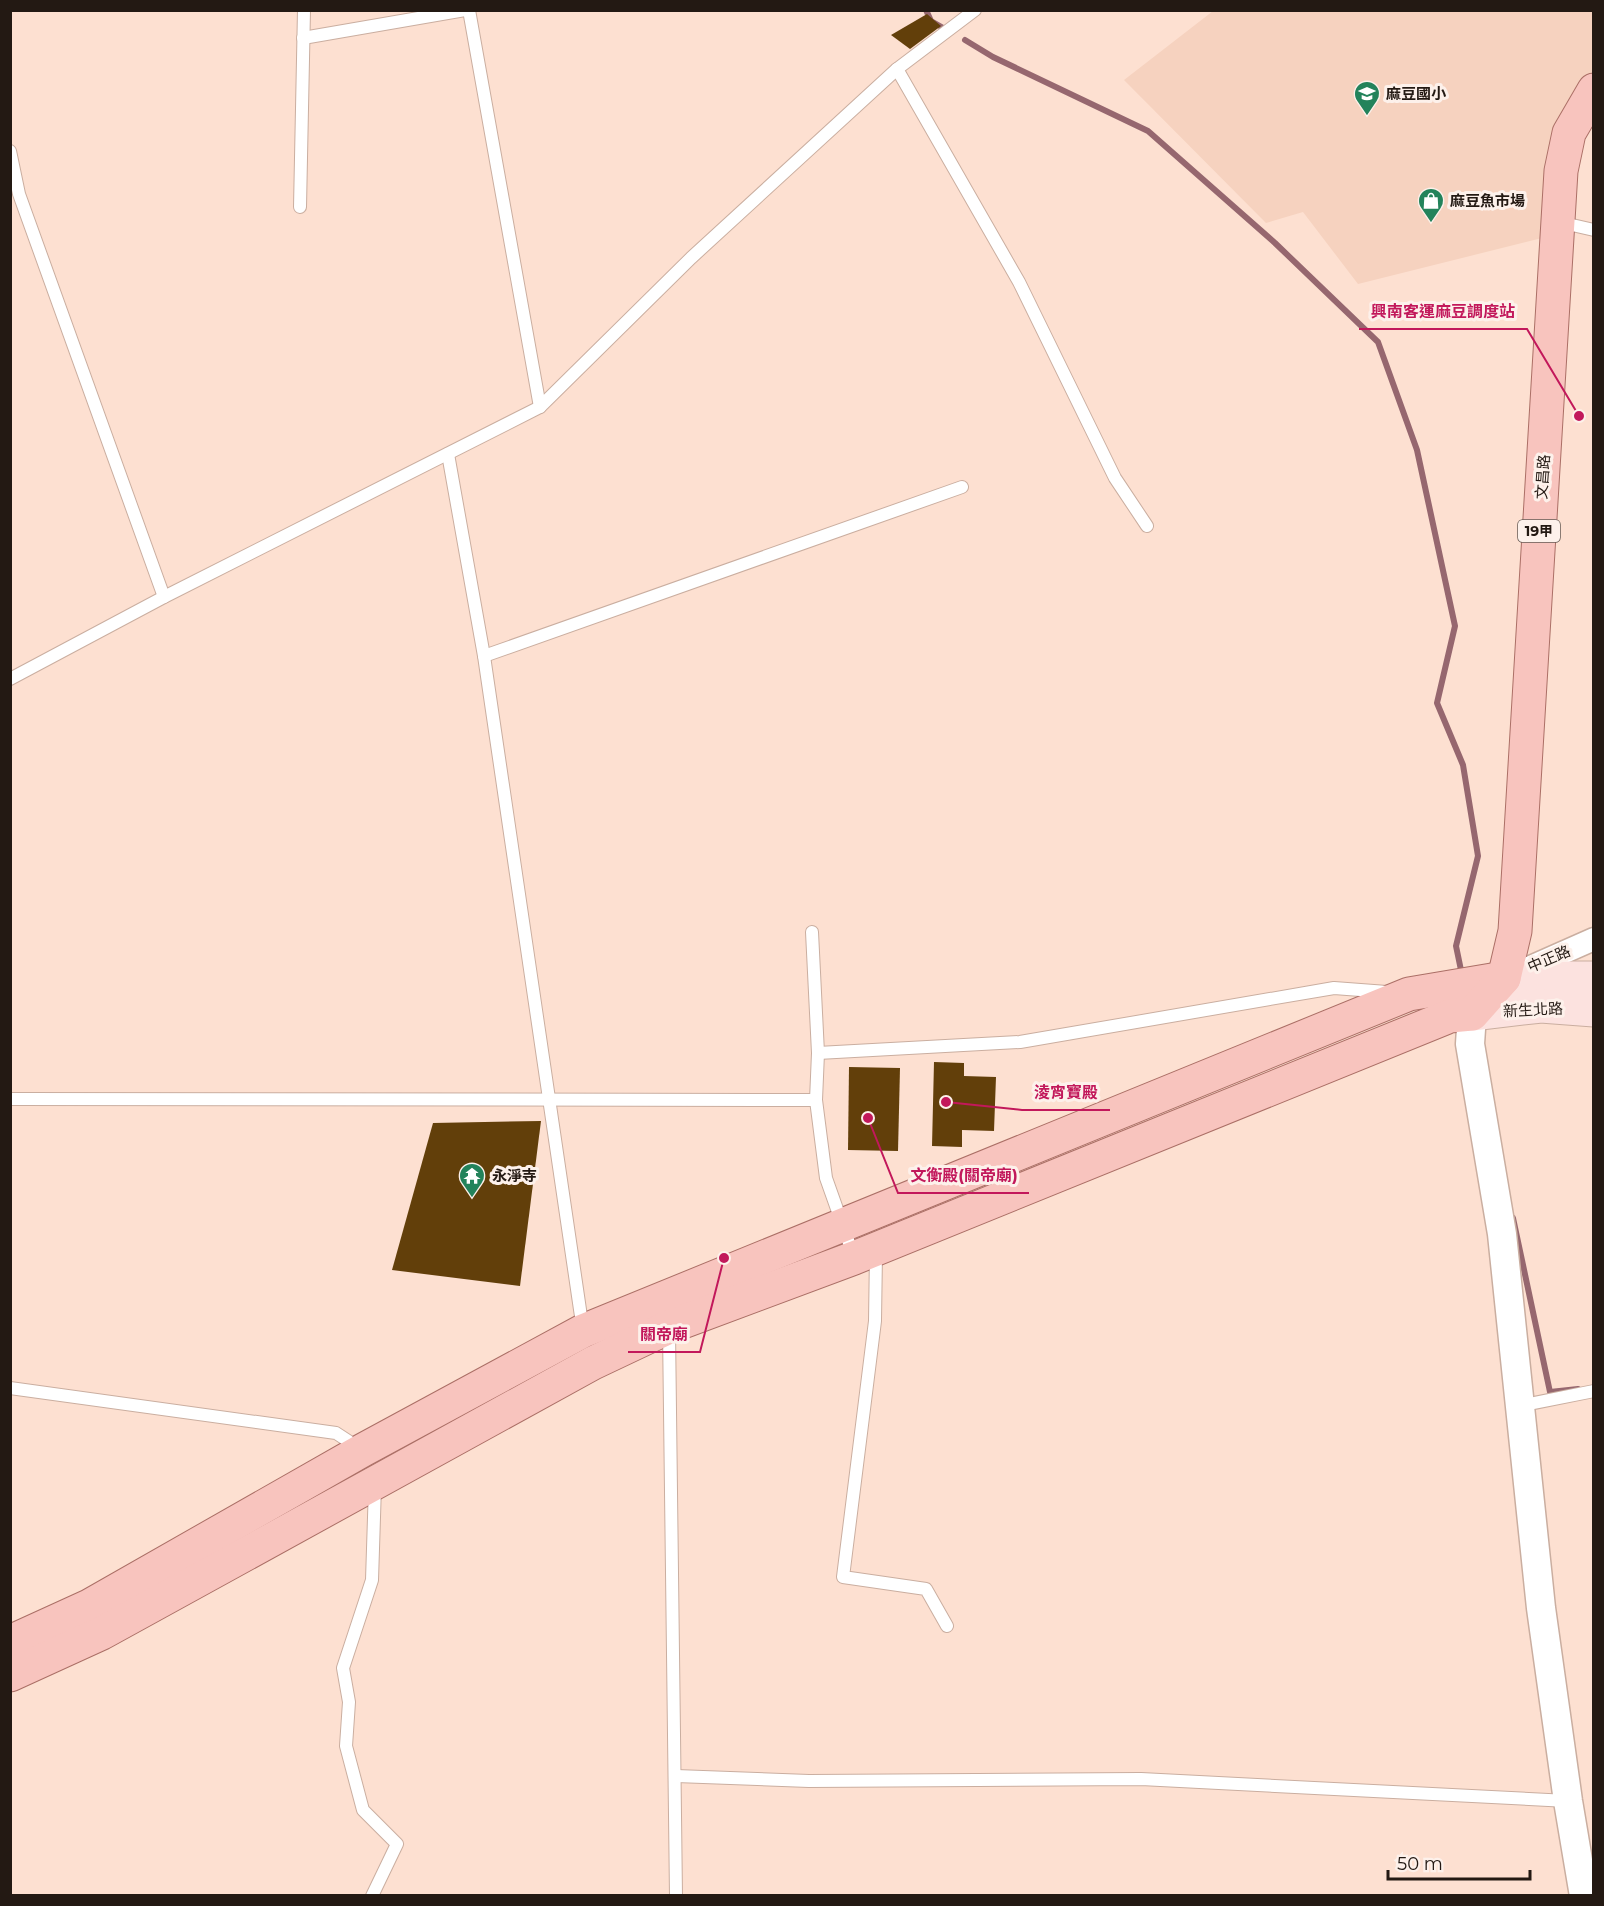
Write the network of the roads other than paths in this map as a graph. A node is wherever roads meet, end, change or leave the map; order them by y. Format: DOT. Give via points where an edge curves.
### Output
graph roads {
  1 [pos="304,10"];
  2 [pos="467,10"];
  3 [pos="975,10"];
  4 [pos="303,38"];
  5 [pos="897,69"];
  6 [pos="1593,90"];
  7 [pos="10,151"];
  8 [pos="300,207"];
  9 [pos="1558,222"];
  10 [pos="1593,230"];
  11 [pos="540,406"];
  12 [pos="448,454"];
  13 [pos="962,488"];
  14 [pos="1147,526"];
  15 [pos="164,597"];
  16 [pos="484,656"];
  17 [pos="10,679"];
  18 [pos="812,932"];
  19 [pos="1593,939"];
  20 [pos="1504,978"];
  21 [pos="1593,978"];
  22 [pos="1409,994"];
  23 [pos="1593,1010"];
  24 [pos="1472,1014"];
  25 [pos="818,1053"];
  26 [pos="10,1099"];
  27 [pos="549,1099"];
  28 [pos="816,1100"];
  29 [pos="843,1227"];
  30 [pos="865,1253"];
  31 [pos="669,1327"];
  32 [pos="588,1347"];
  33 [pos="10,1388"];
  34 [pos="1593,1391"];
  35 [pos="1518,1406"];
  36 [pos="363,1450"];
  37 [pos="375,1483"];
  38 [pos="947,1626"];
  39 [pos="10,1642"];
  40 [pos="10,1675"];
  41 [pos="676,1776"];
  42 [pos="1568,1801"];
  43 [pos="372,1896"];
  44 [pos="676,1896"];
  45 [pos="1584,1896"];
  1 -- 4 [label="lane"];
  2 -- 4 [label="lane"];
  2 -- 11 [label="lane"];
  3 -- 5 [label="lane"];
  4 -- 8 [label="lane"];
  5 -- 11 [label="lane" via="691,258"];
  5 -- 14 [label="lane" via="1019,282 1114,478"];
  6 -- 9 [label="main road, 文昌路 / 19甲" via="1569,133 1561,171"];
  7 -- 15 [label="lane" via="19,194"];
  9 -- 10 [label="lane"];
  9 -- 20 [label="main road, 文昌路 / 19甲" via="1515,931"];
  11 -- 12 [label="lane"];
  12 -- 15 [label="lane"];
  12 -- 16 [label="lane"];
  13 -- 16 [label="lane"];
  15 -- 17 [label="lane"];
  16 -- 27 [label="lane"];
  18 -- 25 [label="lane"];
  19 -- 20 [label="street, 中正路"];
  20 -- 21 [label="main road, 新生北路"];
  20 -- 22 [label="main road"];
  20 -- 24 [label="main road, 19甲"];
  22 -- 25 [label="lane" via="1335,988 1020,1042"];
  22 -- 29 [label="main road"];
  23 -- 24 [label="main road, 新生北路" via="1541,1006"];
  24 -- 30 [label="main road" via="1450,1016"];
  24 -- 35 [label="street" via="1470,1044 1502,1234"];
  25 -- 28 [label="lane"];
  26 -- 27 [label="lane"];
  27 -- 28 [label="lane"];
  27 -- 32 [label="lane"];
  28 -- 29 [label="lane" via="826,1178"];
  29 -- 30 [label="lane"];
  29 -- 32 [label="main road"];
  30 -- 31 [label="main road"];
  30 -- 38 [label="lane" via="875,1321 843,1577 926,1589"];
  31 -- 32 [label="main road"];
  31 -- 41 [label="lane"];
  32 -- 36 [label="main road"];
  32 -- 37 [label="main road"];
  33 -- 36 [label="lane" via="336,1433"];
  34 -- 35 [label="lane"];
  35 -- 42 [label="street"];
  36 -- 39 [label="main road" via="88,1605"];
  37 -- 40 [label="main road" via="102,1633"];
  37 -- 43 [label="lane" via="372,1580 343,1668 349,1702 346,1746 363,1810 397,1844"];
  41 -- 42 [label="lane" via="809,1781 1153,1779"];
  41 -- 44 [label="lane"];
  42 -- 45 [label="street"];
}
